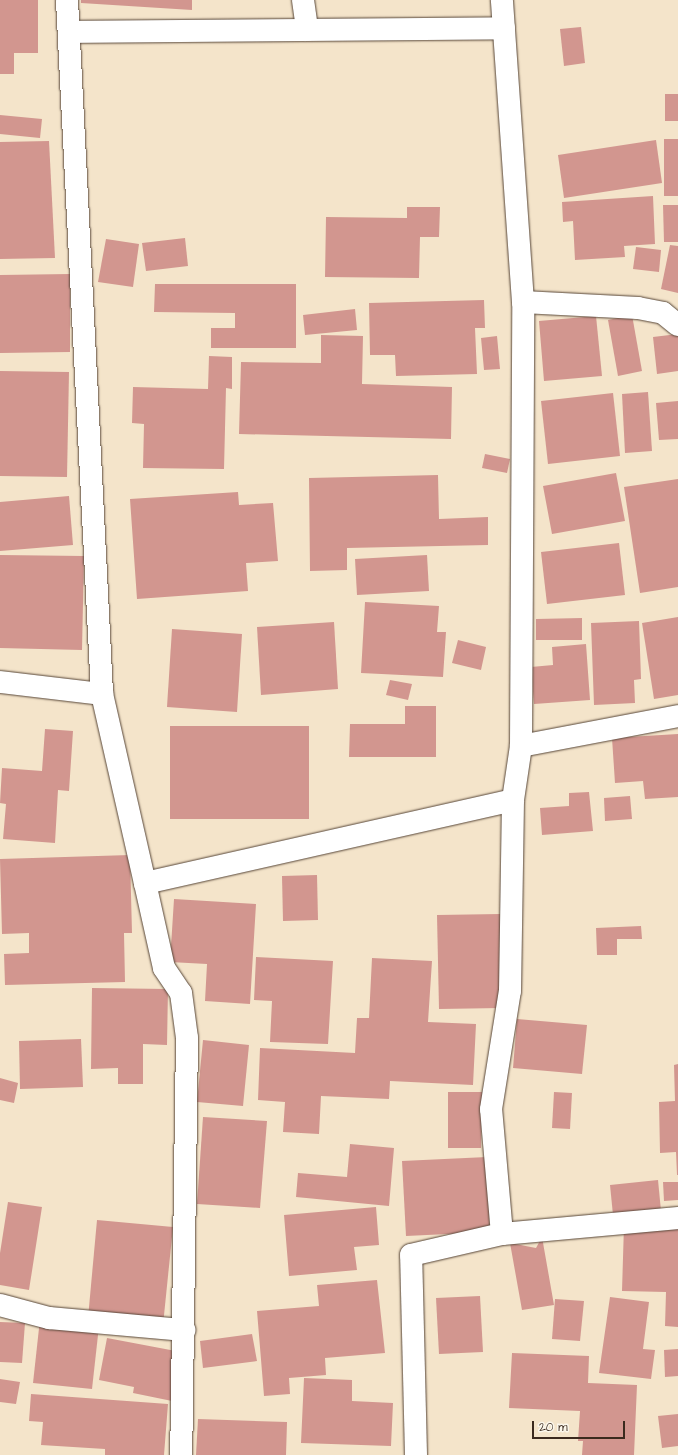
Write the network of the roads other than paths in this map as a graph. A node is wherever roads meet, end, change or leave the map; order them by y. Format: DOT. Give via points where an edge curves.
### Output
graph roads {
  1 [pos="67,0"];
  2 [pos="303,0"];
  3 [pos="502,0"];
  4 [pos="504,28"];
  5 [pos="307,30"];
  6 [pos="71,32"];
  7 [pos="523,302"];
  8 [pos="678,325"];
  9 [pos="0,682"];
  10 [pos="102,694"];
  11 [pos="678,716"];
  12 [pos="521,746"];
  13 [pos="513,800"];
  14 [pos="145,883"];
  15 [pos="678,1218"];
  16 [pos="502,1234"];
  17 [pos="0,1305"];
  18 [pos="184,1330"];
  19 [pos="181,1455"];
  20 [pos="416,1455"];
  1 -- 6 [label="street"];
  2 -- 5 [label="street"];
  3 -- 4 [label="street"];
  4 -- 5 [label="street"];
  4 -- 7 [label="street"];
  5 -- 6 [label="street"];
  6 -- 10 [label="street"];
  7 -- 8 [label="street" via="638,308 663,313"];
  7 -- 12 [label="street"];
  9 -- 10 [label="street"];
  10 -- 14 [label="street"];
  11 -- 12 [label="street"];
  12 -- 13 [label="street"];
  13 -- 14 [label="street"];
  13 -- 16 [label="street" via="510,991 491,1109"];
  14 -- 18 [label="street" via="164,968 181,993 187,1038"];
  15 -- 16 [label="street"];
  16 -- 20 [label="street" via="411,1255"];
  17 -- 18 [label="street" via="49,1318"];
  18 -- 19 [label="street"];
}
